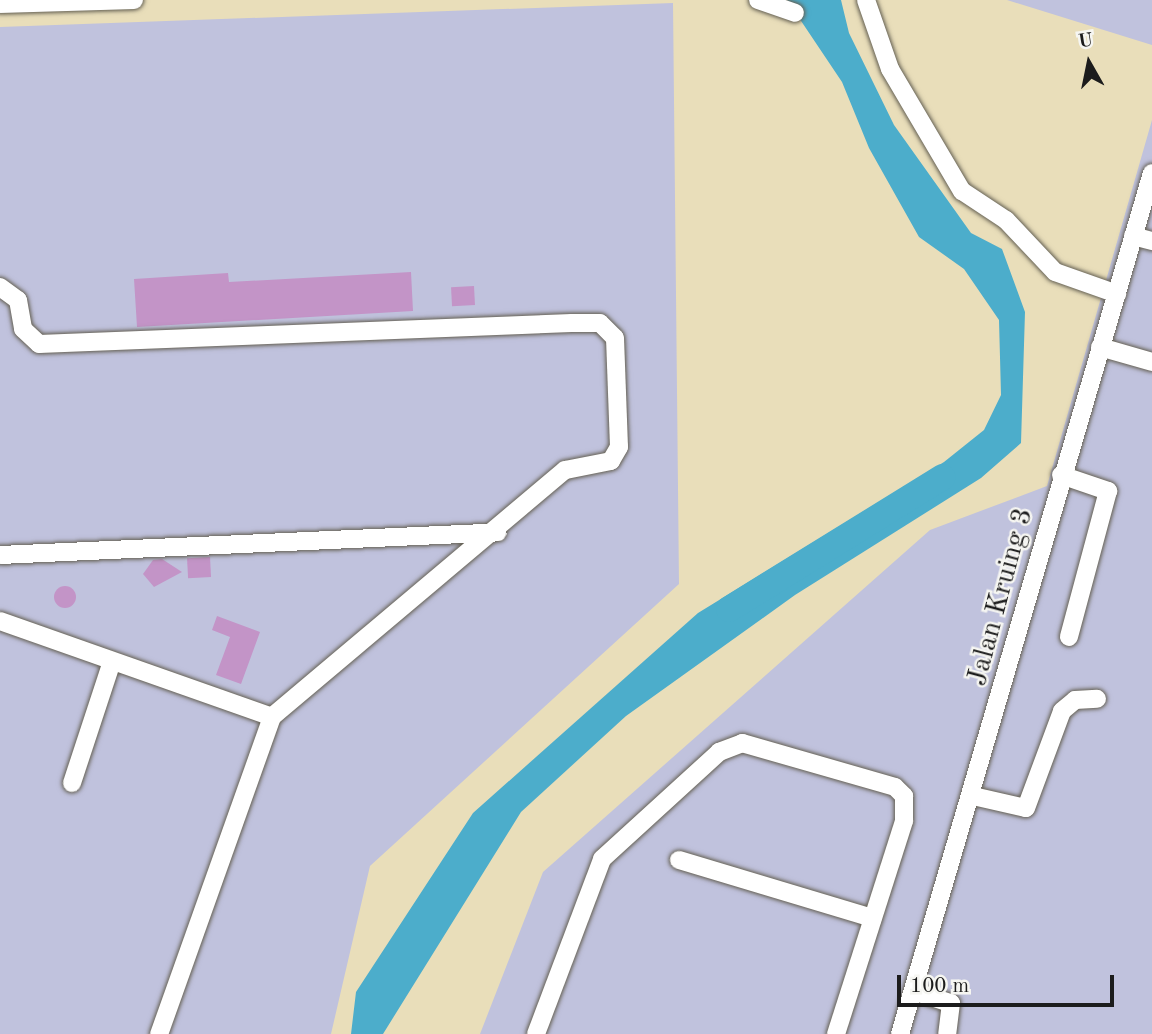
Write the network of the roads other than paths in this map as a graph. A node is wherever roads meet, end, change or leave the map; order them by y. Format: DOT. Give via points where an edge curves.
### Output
graph roads {
  1 [pos="134,0"];
  2 [pos="758,0"];
  3 [pos="866,0"];
  4 [pos="0,4"];
  5 [pos="795,13"];
  6 [pos="1152,173"];
  7 [pos="1133,236"];
  8 [pos="1152,241"];
  9 [pos="0,287"];
  10 [pos="1116,294"];
  11 [pos="1100,347"];
  12 [pos="1152,362"];
  13 [pos="1061,475"];
  14 [pos="496,532"];
  15 [pos="0,555"];
  16 [pos="0,621"];
  17 [pos="1069,637"];
  18 [pos="111,661"];
  19 [pos="1097,699"];
  20 [pos="272,717"];
  21 [pos="72,783"];
  22 [pos="973,796"];
  23 [pos="679,860"];
  24 [pos="873,918"];
  25 [pos="913,991"];
  26 [pos="159,1034"];
  27 [pos="536,1034"];
  28 [pos="836,1034"];
  29 [pos="900,1034"];
  30 [pos="947,1034"];
  1 -- 4 [label="street"];
  2 -- 5 [label="street"];
  3 -- 10 [label="street" via="890,69 962,191 1006,220 1055,272"];
  6 -- 7 [label="street, Jalan Kruing 3"];
  7 -- 8 [label="street"];
  7 -- 10 [label="street, Jalan Kruing 3"];
  9 -- 14 [label="street" via="18,300 23,329 39,344 603,324 617,352 618,452 606,464 565,470"];
  10 -- 11 [label="street, Jalan Kruing 3"];
  11 -- 12 [label="street"];
  11 -- 13 [label="street, Jalan Kruing 3"];
  13 -- 17 [label="street" via="1108,491"];
  13 -- 22 [label="street, Jalan Kruing 3"];
  14 -- 15 [label="street"];
  14 -- 20 [label="street"];
  16 -- 18 [label="street"];
  18 -- 20 [label="street"];
  18 -- 21 [label="street"];
  19 -- 22 [label="street" via="1081,698 1062,711 1026,808"];
  20 -- 26 [label="street"];
  22 -- 25 [label="street, Jalan Kruing 3"];
  23 -- 24 [label="street"];
  24 -- 27 [label="street" via="904,821 902,792 755,743 731,746 602,859"];
  24 -- 28 [label="street"];
  25 -- 29 [label="street, Jalan Kruing 3"];
  25 -- 30 [label="street" via="951,1003"];
}
